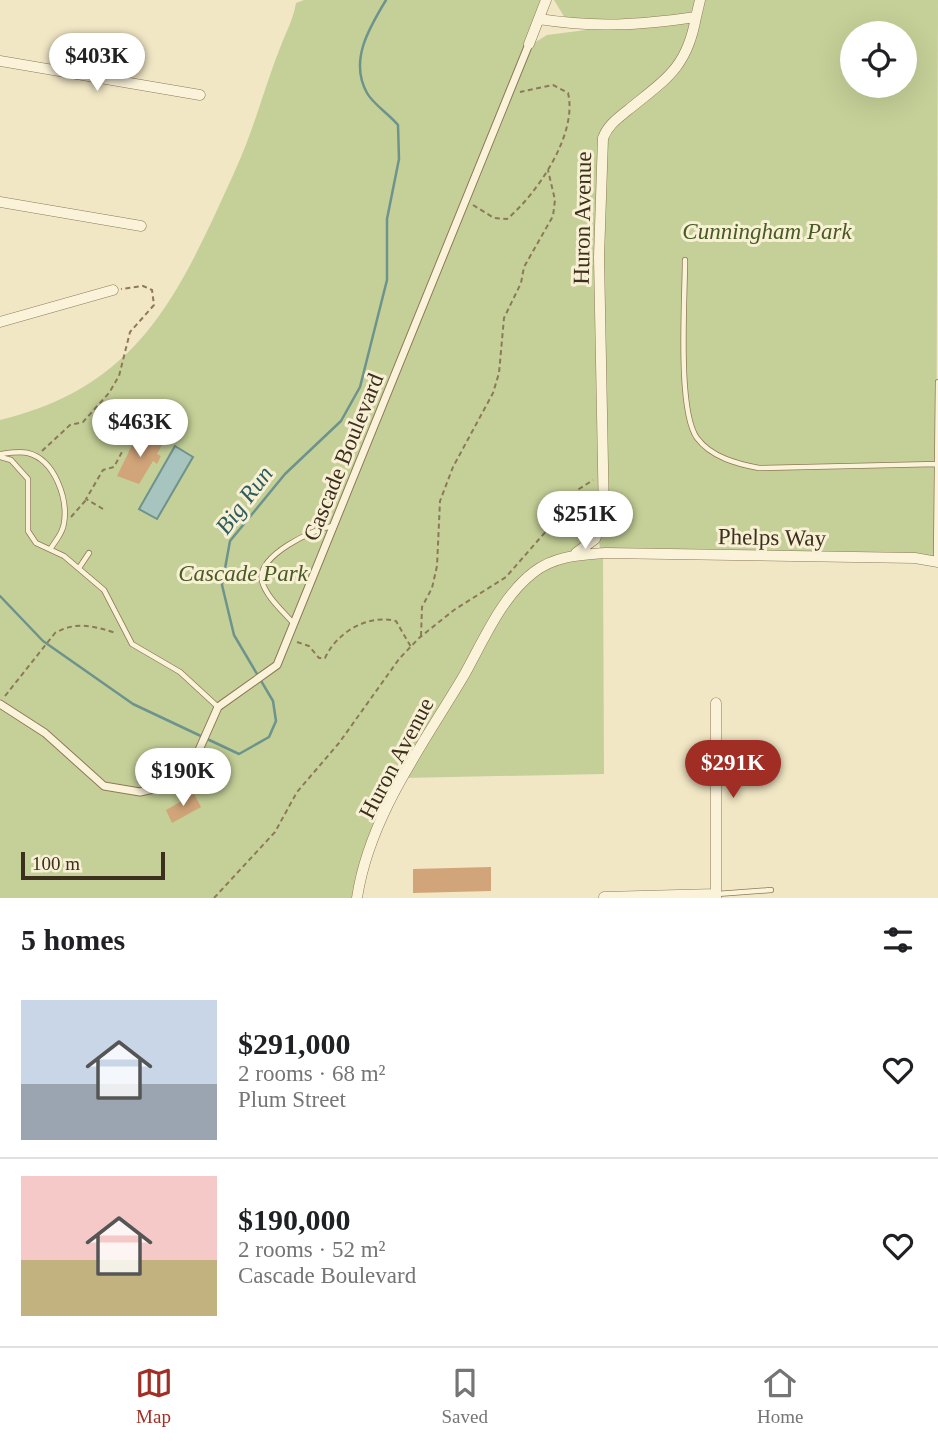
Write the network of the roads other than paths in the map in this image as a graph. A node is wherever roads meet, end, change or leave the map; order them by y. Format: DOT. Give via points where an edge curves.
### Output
graph roads {
  1 [pos="546,0"];
  2 [pos="700,0"];
  3 [pos="696,17"];
  4 [pos="539,19"];
  5 [pos="530,44"];
  6 [pos="0,61"];
  7 [pos="200,95"];
  8 [pos="0,202"];
  9 [pos="141,226"];
  10 [pos="685,260"];
  11 [pos="113,290"];
  12 [pos="0,322"];
  13 [pos="938,382"];
  14 [pos="937,396"];
  15 [pos="937,420"];
  16 [pos="0,455"];
  17 [pos="937,464"];
  18 [pos="937,519"];
  19 [pos="335,526"];
  20 [pos="601,531"];
  21 [pos="51,548"];
  22 [pos="89,553"];
  23 [pos="606,553"];
  24 [pos="569,556"];
  25 [pos="937,562"];
  26 [pos="79,568"];
  27 [pos="295,625"];
  28 [pos="0,703"];
  29 [pos="716,703"];
  30 [pos="218,707"];
  31 [pos="771,890"];
  32 [pos="716,896"];
  33 [pos="604,897"];
  34 [pos="357,898"];
  1 -- 4 [label="street, Cascade Boulevard"];
  2 -- 3 [label="street, Huron Avenue"];
  3 -- 4 [label="street" via="585,27"];
  3 -- 20 [label="street, Huron Avenue" via="685,58 607,127 603,138"];
  4 -- 5 [label="street, Cascade Boulevard"];
  5 -- 19 [label="street, Cascade Boulevard"];
  6 -- 7 [label="street"];
  8 -- 9 [label="street"];
  10 -- 17 [label="lane" via="685,395 696,437 714,453 759,468"];
  11 -- 12 [label="street"];
  13 -- 14 [label="lane"];
  14 -- 15 [label="lane"];
  15 -- 17 [label="lane"];
  16 -- 21 [label="lane" via="11,460 28,480 29,531 36,542"];
  16 -- 21 [label="lane" via="36,457 58,481 65,519"];
  17 -- 18 [label="lane"];
  18 -- 25 [label="lane"];
  19 -- 27 [label="street, Cascade Boulevard"];
  19 -- 27 [label="lane" via="288,545 262,570 268,593"];
  20 -- 23 [label="street" via="599,544"];
  20 -- 24 [label="street, Huron Avenue" via="587,547"];
  21 -- 26 [label="lane"];
  22 -- 26 [label="lane"];
  23 -- 24 [label="street, Huron Avenue"];
  23 -- 25 [label="street, Phelps Way"];
  24 -- 34 [label="street, Huron Avenue" via="538,569 506,602 400,781 368,857"];
  26 -- 30 [label="lane" via="104,590 139,649 180,671"];
  27 -- 30 [label="street, Cascade Boulevard" via="282,657 270,672"];
  28 -- 30 [label="street, Cascade Boulevard" via="45,733 91,778 120,791 159,788 185,773"];
  29 -- 32 [label="street"];
  31 -- 32 [label="lane"];
  32 -- 33 [label="street"];
}
